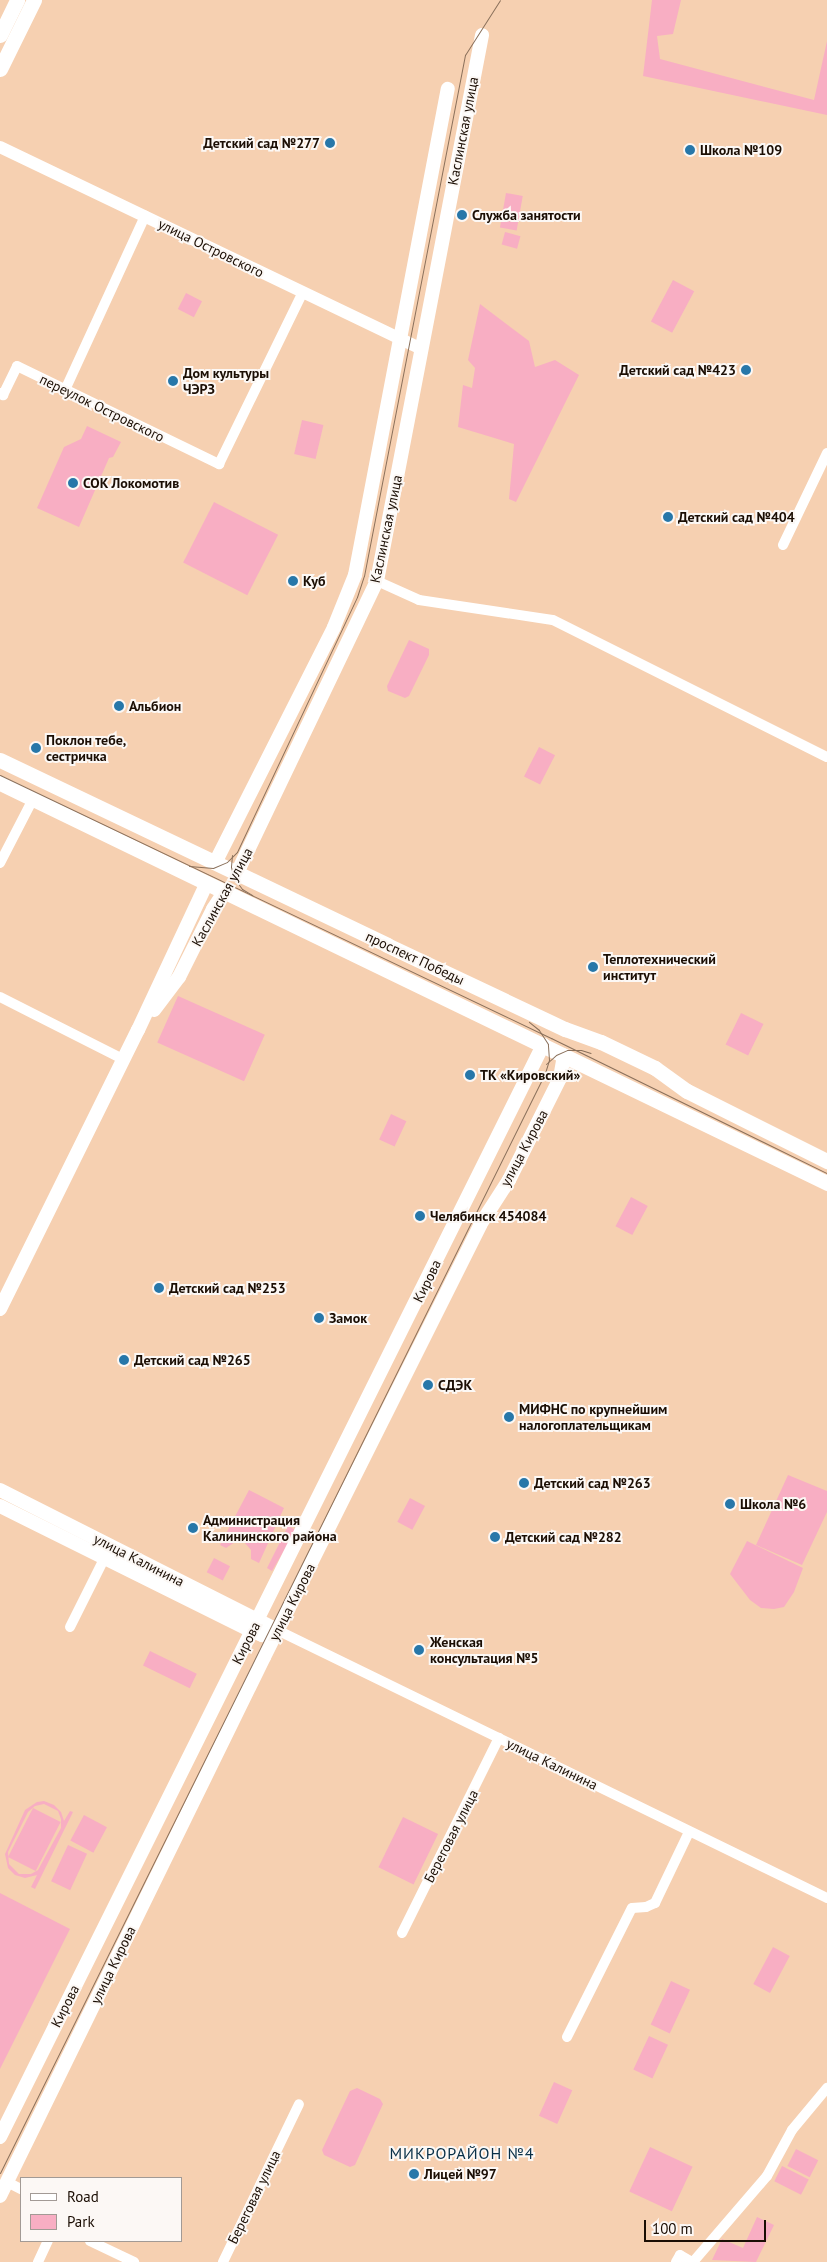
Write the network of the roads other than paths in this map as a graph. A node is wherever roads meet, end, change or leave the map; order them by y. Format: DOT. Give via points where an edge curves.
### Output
graph roads {
  1 [pos="17,0"];
  2 [pos="34,0"];
  3 [pos="0,35"];
  4 [pos="482,35"];
  5 [pos="0,69"];
  6 [pos="448,89"];
  7 [pos="0,147"];
  8 [pos="145,216"];
  9 [pos="303,292"];
  10 [pos="400,339"];
  11 [pos="422,349"];
  12 [pos="65,390"];
  13 [pos="0,394"];
  14 [pos="827,453"];
  15 [pos="782,545"];
  16 [pos="377,581"];
  17 [pos="827,758"];
  18 [pos="0,760"];
  19 [pos="0,783"];
  20 [pos="33,799"];
  21 [pos="0,863"];
  22 [pos="216,863"];
  23 [pos="237,873"];
  24 [pos="207,883"];
  25 [pos="224,892"];
  26 [pos="0,997"];
  27 [pos="564,1029"];
  28 [pos="138,1030"];
  29 [pos="543,1045"];
  30 [pos="564,1055"];
  31 [pos="123,1059"];
  32 [pos="492,1150"];
  33 [pos="827,1161"];
  34 [pos="827,1183"];
  35 [pos="0,1309"];
  36 [pos="0,1490"];
  37 [pos="0,1506"];
  38 [pos="104,1559"];
  39 [pos="255,1625"];
  40 [pos="70,1627"];
  41 [pos="278,1630"];
  42 [pos="499,1738"];
  43 [pos="689,1832"];
  44 [pos="827,1898"];
  45 [pos="402,1933"];
  46 [pos="567,2037"];
  47 [pos="827,2088"];
  48 [pos="299,2104"];
  49 [pos="0,2137"];
  50 [pos="7,2182"];
  51 [pos="20,2188"];
  52 [pos="0,2196"];
  53 [pos="48,2242"];
  54 [pos="92,2242"];
  55 [pos="38,2262"];
  56 [pos="134,2262"];
  57 [pos="222,2262"];
  58 [pos="676,2262"];
  59 [pos="693,2262"];
  1 -- 3 [label="main road"];
  2 -- 5 [label="main road"];
  4 -- 11 [label="main road, Каслинская улица"];
  6 -- 10 [label="main road, Каслинская улица"];
  7 -- 8 [label="street, улица Островского"];
  8 -- 9 [label="street, улица Островского"];
  8 -- 12 [label="street"];
  9 -- 10 [label="street, улица Островского"];
  9 -- 12 [label="street, переулок Островского" via="219,464"];
  10 -- 11 [label="street, улица Островского"];
  10 -- 22 [label="main road, Каслинская улица" via="354,575 334,627"];
  11 -- 16 [label="main road, Каслинская улица"];
  12 -- 13 [label="street, переулок Островского" via="17,366 3,395"];
  14 -- 15 [label="street"];
  16 -- 17 [label="street" via="419,600 552,620"];
  16 -- 23 [label="main road, Каслинская улица"];
  18 -- 22 [label="main road, проспект Победы"];
  19 -- 20 [label="main road, проспект Победы"];
  20 -- 21 [label="street"];
  20 -- 24 [label="main road, проспект Победы"];
  22 -- 23 [label="main road, проспект Победы"];
  22 -- 24 [label="main road, Каслинская улица"];
  23 -- 25 [label="main road, Каслинская улица"];
  23 -- 27 [label="main road, проспект Победы"];
  24 -- 25 [label="main road, проспект Победы"];
  24 -- 28 [label="main road, Каслинская улица"];
  25 -- 28 [label="main road, Каслинская улица" via="179,977"];
  25 -- 29 [label="main road, проспект Победы"];
  26 -- 31 [label="street"];
  27 -- 29 [label="main road, улица Кирова"];
  27 -- 30 [label="main road, улица Кирова"];
  27 -- 33 [label="main road, проспект Победы" via="601,1042 655,1068 687,1092"];
  28 -- 31 [label="main road, Каслинская улица"];
  29 -- 30 [label="main road, проспект Победы"];
  29 -- 32 [label="main road, улица Кирова"];
  30 -- 34 [label="main road, проспект Победы"];
  30 -- 41 [label="main road, улица Кирова" via="560,1078 526,1147 480,1225"];
  31 -- 35 [label="main road, Каслинская улица"];
  32 -- 39 [label="main road, Кирова"];
  36 -- 39 [label="main road, улица Калинина"];
  37 -- 38 [label="main road, улица Калинина"];
  38 -- 39 [label="main road, улица Калинина"];
  38 -- 40 [label="street"];
  39 -- 41 [label="main road, улица Калинина"];
  39 -- 49 [label="main road, Кирова"];
  41 -- 42 [label="street, улица Калинина"];
  41 -- 50 [label="main road, улица Кирова"];
  42 -- 43 [label="street, улица Калинина"];
  42 -- 45 [label="street, Береговая улица"];
  43 -- 44 [label="street, улица Калинина"];
  43 -- 46 [label="street" via="655,1902 646,1908 632,1908"];
  47 -- 59 [label="street" via="792,2130 767,2176"];
  48 -- 57 [label="street, Береговая улица"];
  50 -- 51 [label="street"];
  50 -- 52 [label="main road, улица Кирова"];
  53 -- 55 [label="street"];
  54 -- 56 [label="street"];
  58 -- 59 [label="street" via="680,2256"];
}
